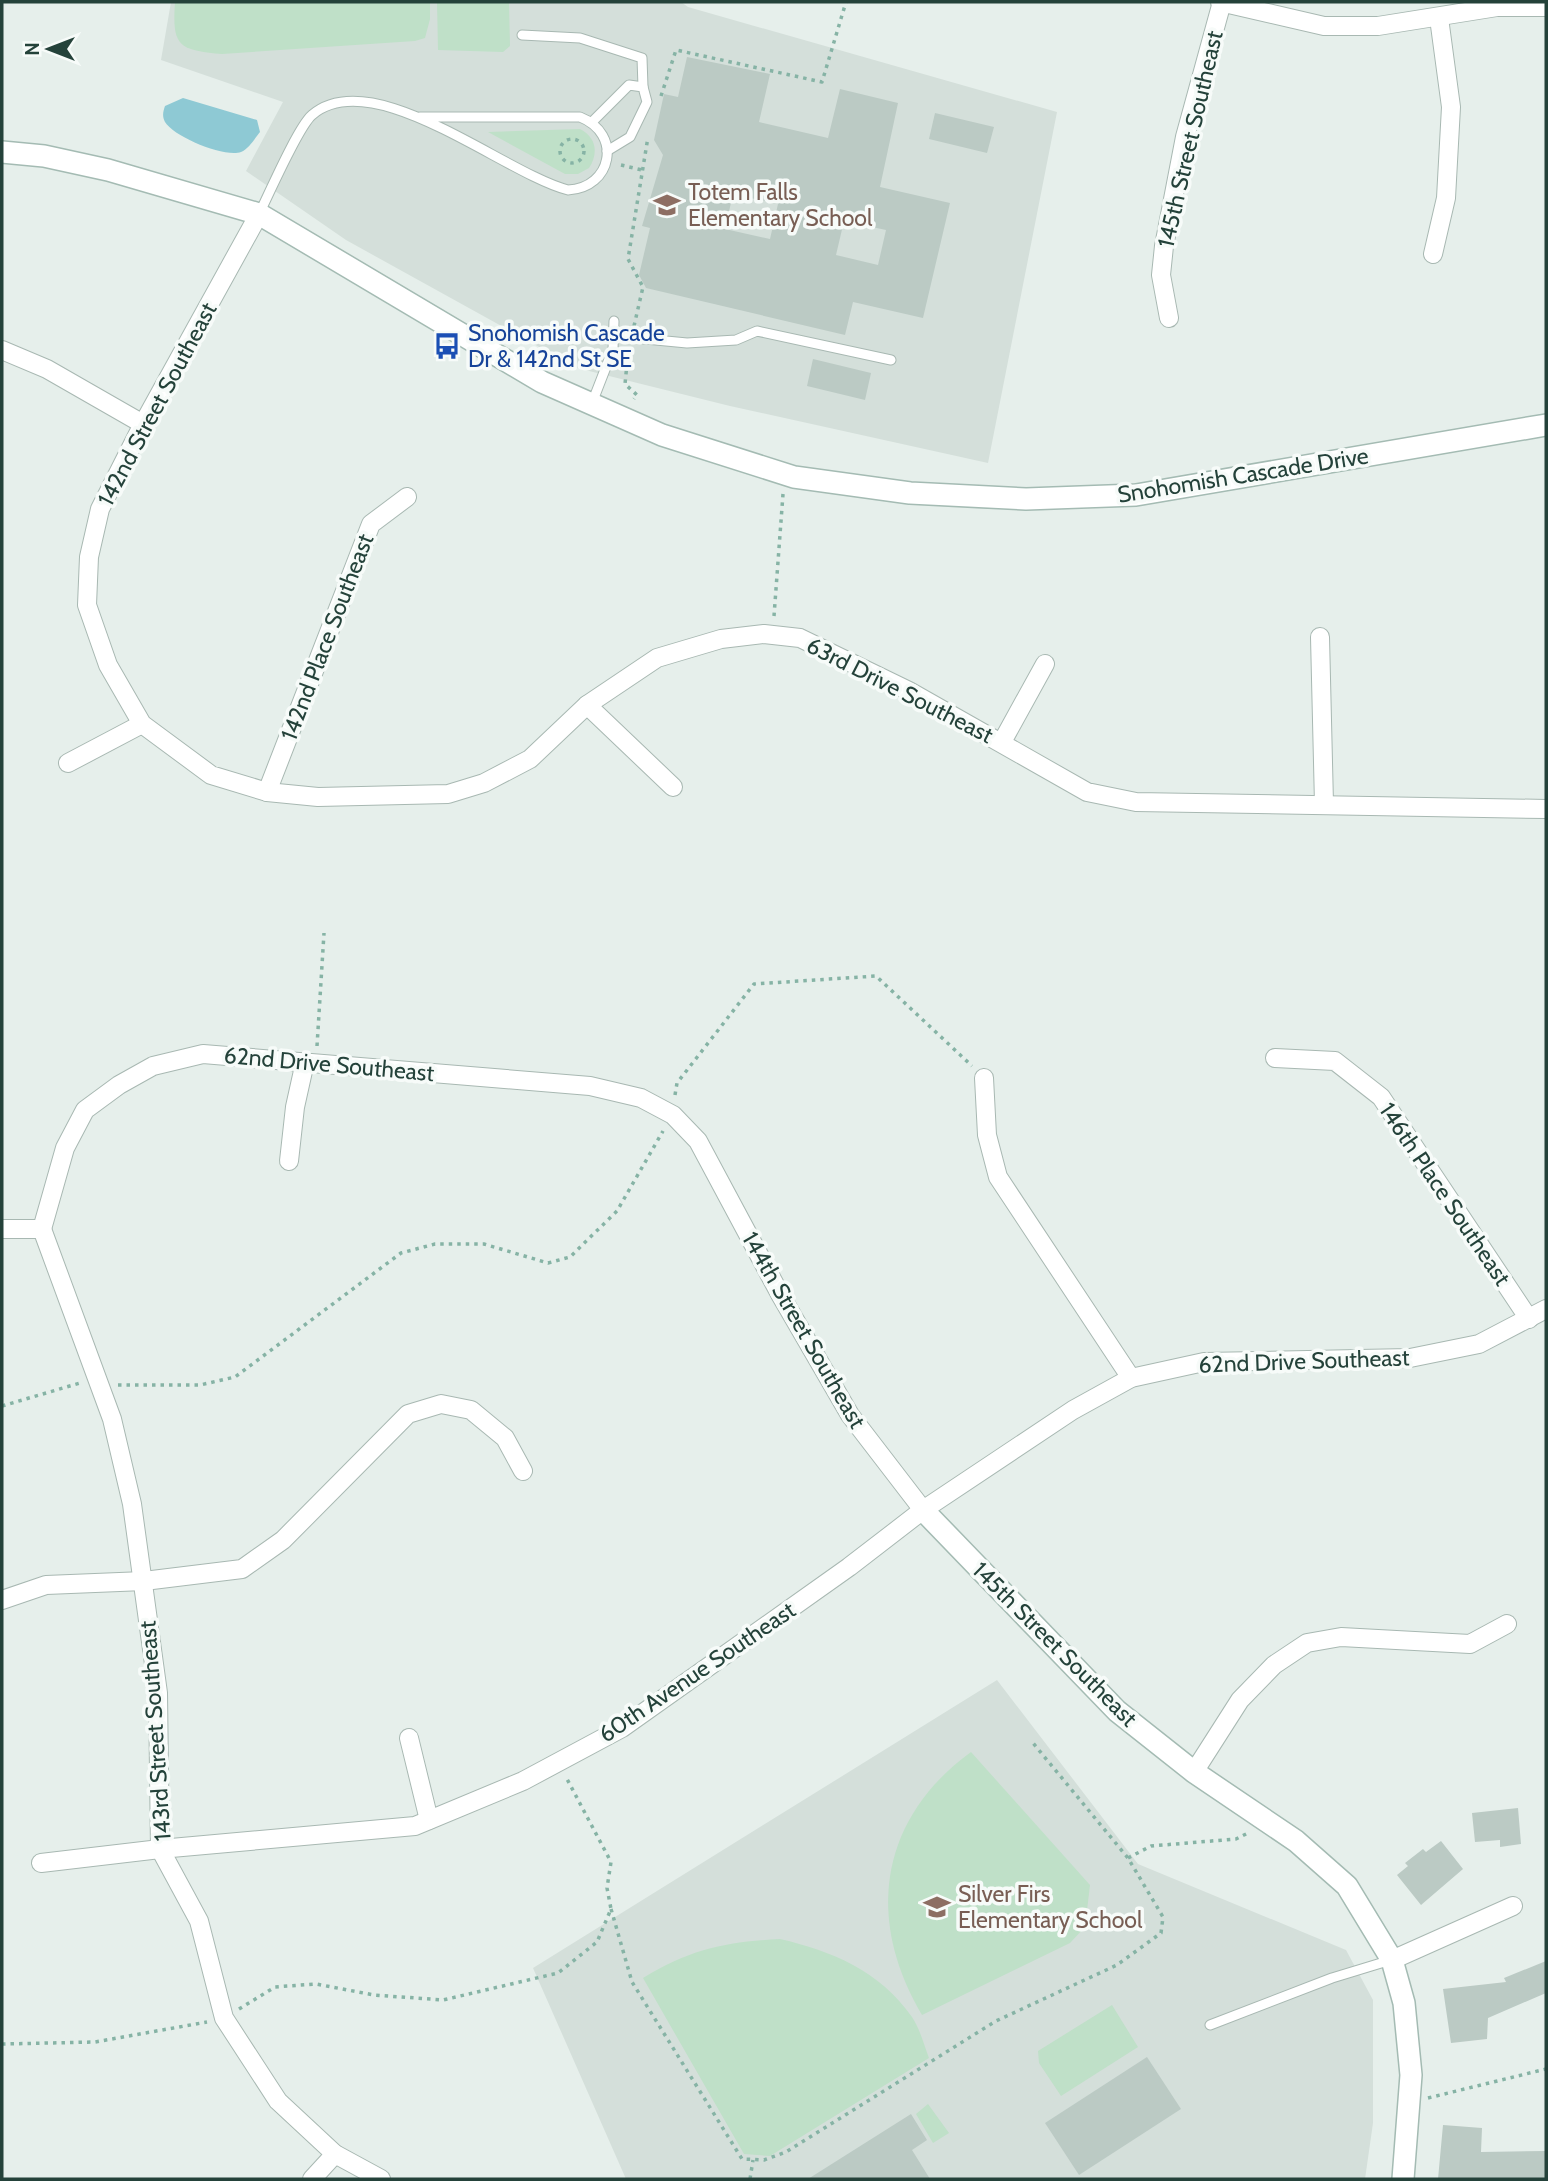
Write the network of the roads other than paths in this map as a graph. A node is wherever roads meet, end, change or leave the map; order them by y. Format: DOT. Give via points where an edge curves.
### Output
graph roads {
  1 [pos="1221,2"];
  2 [pos="1546,7"];
  3 [pos="1439,18"];
  4 [pos="523,35"];
  5 [pos="643,87"];
  6 [pos="420,117"];
  7 [pos="592,122"];
  8 [pos="607,151"];
  9 [pos="2,152"];
  10 [pos="259,214"];
  11 [pos="1433,254"];
  12 [pos="1169,318"];
  13 [pos="614,321"];
  14 [pos="614,336"];
  15 [pos="2,350"];
  16 [pos="891,360"];
  17 [pos="592,404"];
  18 [pos="143,424"];
  19 [pos="1546,425"];
  20 [pos="407,497"];
  21 [pos="87,605"];
  22 [pos="1320,637"];
  23 [pos="1045,664"];
  24 [pos="587,705"];
  25 [pos="142,724"];
  26 [pos="1002,742"];
  27 [pos="68,763"];
  28 [pos="673,787"];
  29 [pos="267,792"];
  30 [pos="1324,804"];
  31 [pos="1546,809"];
  32 [pos="1275,1058"];
  33 [pos="305,1062"];
  34 [pos="984,1078"];
  35 [pos="698,1141"];
  36 [pos="289,1161"];
  37 [pos="42,1228"];
  38 [pos="2,1229"];
  39 [pos="1546,1310"];
  40 [pos="1529,1319"];
  41 [pos="1131,1378"];
  42 [pos="523,1471"];
  43 [pos="923,1510"];
  44 [pos="144,1581"];
  45 [pos="2,1600"];
  46 [pos="1507,1624"];
  47 [pos="409,1738"];
  48 [pos="1194,1772"];
  49 [pos="429,1820"];
  50 [pos="160,1849"];
  51 [pos="41,1863"];
  52 [pos="1513,1906"];
  53 [pos="1392,1959"];
  54 [pos="1210,2025"];
  55 [pos="335,2154"];
  56 [pos="312,2179"];
  57 [pos="381,2179"];
  58 [pos="1403,2179"];
  1 -- 3 [label="street" via="1324,26 1378,26"];
  1 -- 12 [label="street, 145th Street Southeast" via="1185,137 1164,246 1161,275"];
  2 -- 3 [label="street" via="1497,7"];
  3 -- 11 [label="street" via="1451,107 1446,198"];
  4 -- 5 [label="lane" via="579,38 642,58"];
  5 -- 7 [label="lane" via="629,85"];
  5 -- 8 [label="lane" via="647,102 630,137"];
  6 -- 7 [label="lane" via="556,116"];
  6 -- 8 [label="lane" via="568,190 594,181"];
  6 -- 10 [label="lane" via="369,102 334,102 311,116"];
  7 -- 8 [label="lane" via="605,135"];
  9 -- 10 [label="street, Snohomish Cascade Drive" via="108,170"];
  10 -- 17 [label="street, Snohomish Cascade Drive" via="542,382"];
  10 -- 18 [label="street, 142nd Street Southeast"];
  13 -- 14 [label="lane"];
  14 -- 16 [label="lane" via="687,343 736,340 757,331"];
  14 -- 17 [label="lane"];
  15 -- 18 [label="street" via="47,369"];
  17 -- 19 [label="street, Snohomish Cascade Drive" via="662,435 784,474 910,493 1026,499 1136,495"];
  18 -- 21 [label="street, 142nd Street Southeast" via="100,509 89,557"];
  20 -- 29 [label="street, 142nd Place Southeast" via="371,524"];
  21 -- 25 [label="street, 63rd Drive Southeast" via="108,665"];
  22 -- 30 [label="street"];
  23 -- 26 [label="street"];
  24 -- 26 [label="street, 63rd Drive Southeast" via="657,658 721,639 772,635 800,638"];
  24 -- 28 [label="street"];
  24 -- 29 [label="street, 63rd Drive Southeast" via="530,759 484,783 448,794 318,797"];
  25 -- 27 [label="street"];
  25 -- 29 [label="street, 63rd Drive Southeast" via="211,775"];
  26 -- 30 [label="street, 63rd Drive Southeast" via="1087,792 1136,802"];
  30 -- 31 [label="street, 63rd Drive Southeast"];
  32 -- 40 [label="street, 146th Place Southeast" via="1335,1061 1381,1097"];
  33 -- 35 [label="street, 62nd Drive Southeast" via="590,1086 641,1098 673,1115"];
  33 -- 36 [label="street"];
  33 -- 37 [label="street, 62nd Drive Southeast" via="203,1054 153,1066 119,1085 85,1110 65,1148"];
  34 -- 41 [label="street" via="986,1135 998,1177"];
  35 -- 43 [label="street, 144th Street Southeast" via="850,1415"];
  37 -- 38 [label="street"];
  37 -- 44 [label="street" via="112,1419"];
  39 -- 40 [label="street, 62nd Drive Southeast"];
  40 -- 41 [label="street, 62nd Drive Southeast" via="1479,1344 1410,1359 1204,1362"];
  41 -- 43 [label="street, 62nd Drive Southeast" via="1073,1410"];
  42 -- 44 [label="street" via="505,1438 471,1410 441,1404 408,1414 284,1540 242,1569"];
  43 -- 48 [label="street, 145th Street Southeast" via="1117,1711"];
  43 -- 49 [label="street, 60th Avenue Southeast" via="633,1720 523,1781"];
  44 -- 45 [label="street" via="47,1585"];
  44 -- 50 [label="street, 143rd Street Southeast" via="158,1693"];
  46 -- 48 [label="street" via="1470,1644 1341,1637 1307,1643 1274,1665 1240,1700"];
  47 -- 49 [label="street"];
  48 -- 53 [label="street" via="1296,1840 1348,1886"];
  49 -- 50 [label="street, 60th Avenue Southeast" via="415,1826"];
  50 -- 51 [label="street, 60th Avenue Southeast"];
  50 -- 55 [label="street, 143rd Street Southeast" via="199,1921 224,2018 278,2101"];
  52 -- 53 [label="street"];
  53 -- 54 [label="lane"];
  53 -- 58 [label="street" via="1408,2025 1411,2075"];
  55 -- 56 [label="street"];
  55 -- 57 [label="street, 143rd Street Southeast"];
}
